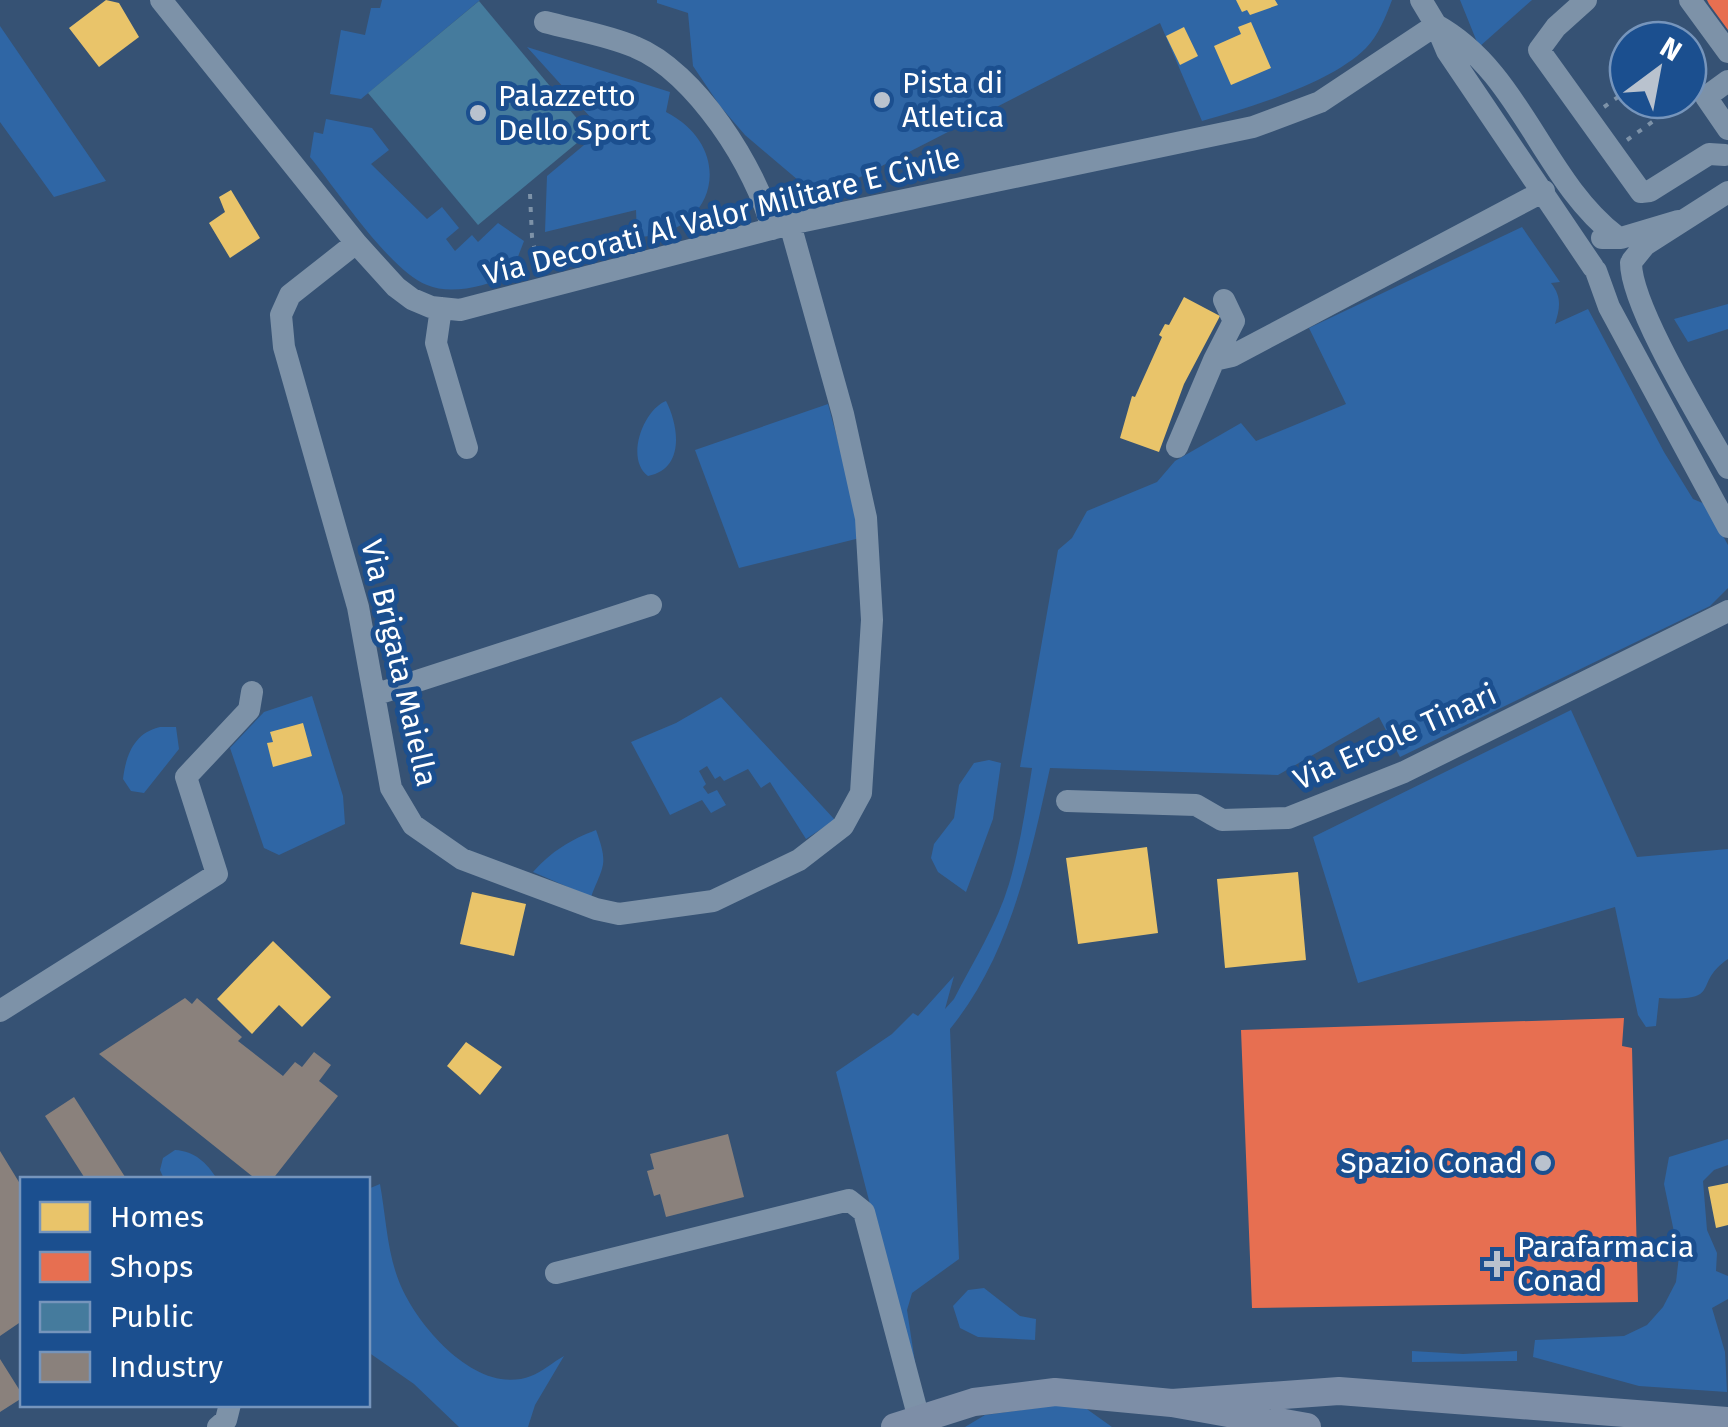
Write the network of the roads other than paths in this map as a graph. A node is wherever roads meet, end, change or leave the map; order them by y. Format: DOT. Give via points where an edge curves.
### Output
graph roads {
  1 [pos="161,0"];
  2 [pos="1420,0"];
  3 [pos="1586,0"];
  4 [pos="1690,0"];
  5 [pos="545,22"];
  6 [pos="1436,25"];
  7 [pos="1728,52"];
  8 [pos="1728,80"];
  9 [pos="1728,129"];
  10 [pos="1727,156"];
  11 [pos="1544,192"];
  12 [pos="1728,192"];
  13 [pos="1678,221"];
  14 [pos="781,227"];
  15 [pos="1618,237"];
  16 [pos="356,244"];
  17 [pos="1632,262"];
  18 [pos="1594,269"];
  19 [pos="1224,300"];
  20 [pos="441,308"];
  21 [pos="1223,358"];
  22 [pos="1722,443"];
  23 [pos="1177,447"];
  24 [pos="467,448"];
  25 [pos="1728,468"];
  26 [pos="1728,527"];
  27 [pos="651,605"];
  28 [pos="1728,611"];
  29 [pos="252,692"];
  30 [pos="374,695"];
  31 [pos="1067,801"];
  32 [pos="0,1012"];
  33 [pos="556,1272"];
  34 [pos="1172,1403"];
  35 [pos="1728,1421"];
  36 [pos="907,1423"];
  37 [pos="1279,1424"];
  38 [pos="1307,1427"];
  1 -- 16 [label="street"];
  2 -- 6 [label="street"];
  3 -- 10 [label="street" via="1539,50 1641,192 1709,154"];
  4 -- 7 [label="street"];
  5 -- 14 [label="street, Via Brigata Maiella" via="638,47 685,82"];
  6 -- 11 [label="street" via="1446,52"];
  6 -- 14 [label="street, Via Decorati Al Valor Militare E Civile" via="1320,102 1253,127"];
  6 -- 15 [label="street" via="1480,58 1584,207"];
  8 -- 9 [label="street" via="1706,96"];
  11 -- 18 [label="street"];
  11 -- 21 [label="street"];
  12 -- 13 [label="street"];
  13 -- 15 [label="street"];
  13 -- 17 [label="street"];
  14 -- 20 [label="street, Via Decorati Al Valor Militare E Civile" via="460,310"];
  14 -- 30 [label="street, Via Brigata Maiella" via="843,414 866,518 872,620 861,792 843,826 800,860 713,901 619,914 596,909 462,858 413,825 391,788"];
  15 -- 17 [label="street" via="1630,248"];
  15 -- 18 [label="street" via="1594,244"];
  16 -- 20 [label="street" via="404,294"];
  16 -- 30 [label="street, Via Brigata Maiella" via="290,295 281,315 284,347 358,607"];
  17 -- 18 [label="street" via="1613,278"];
  17 -- 22 [label="street" via="1642,308"];
  18 -- 26 [label="street"];
  19 -- 21 [label="street" via="1234,321"];
  20 -- 24 [label="street" via="436,343"];
  21 -- 23 [label="street"];
  22 -- 25 [label="street"];
  27 -- 30 [label="street"];
  28 -- 31 [label="street, Via Ercole Tinari" via="1404,772 1288,818 1222,820 1196,805"];
  29 -- 32 [label="street" via="249,710 186,777 216,874"];
  33 -- 36 [label="street" via="848,1200 864,1212"];
  34 -- 35 [label="main road" via="1340,1391"];
  34 -- 36 [label="main road" via="1054,1392 974,1402"];
  34 -- 37 [label="main road"];
  37 -- 38 [label="main road"];
}
